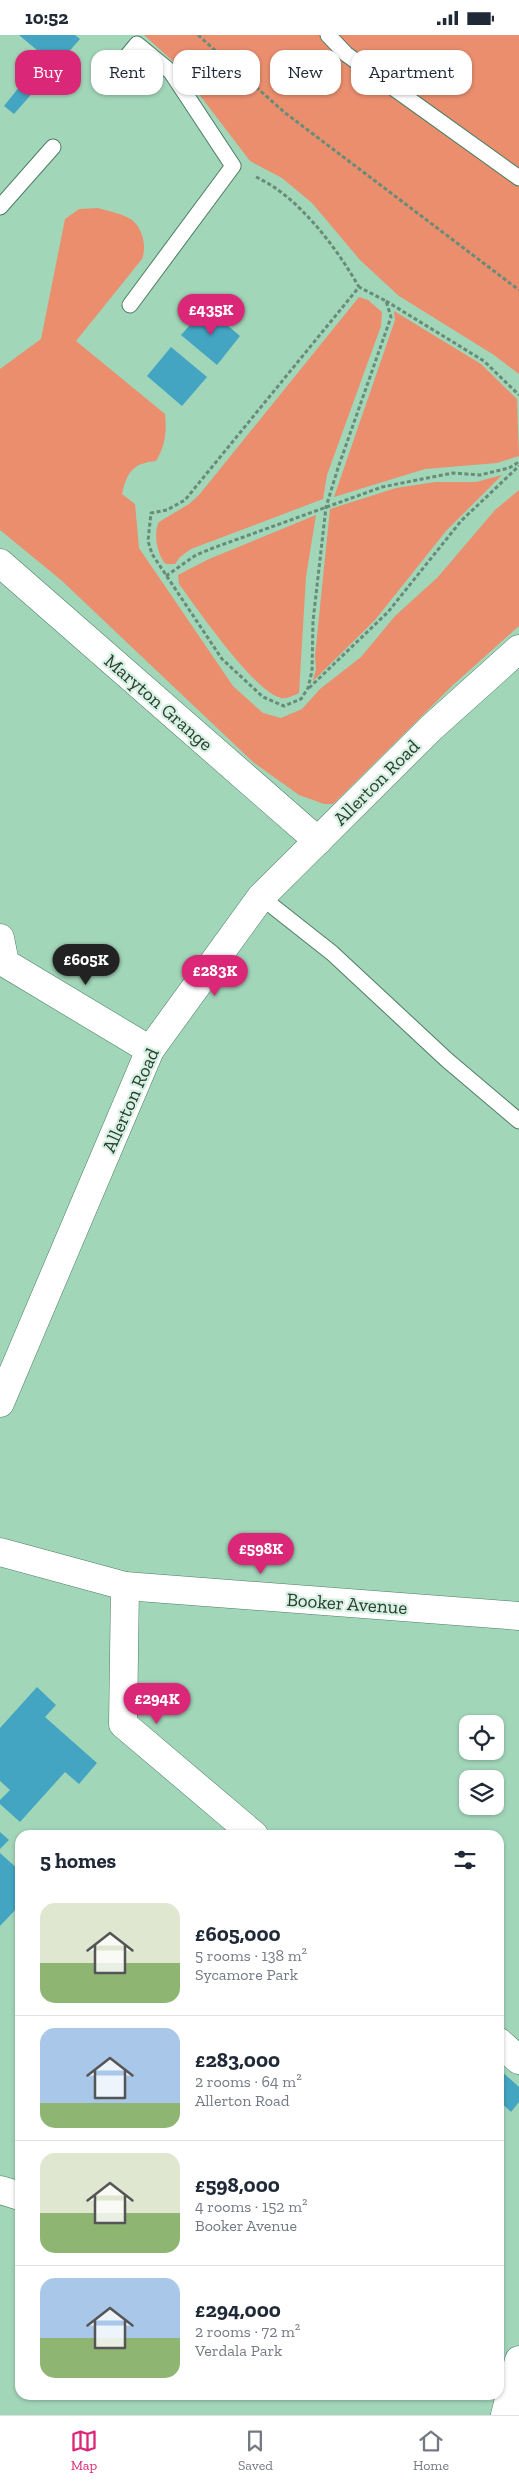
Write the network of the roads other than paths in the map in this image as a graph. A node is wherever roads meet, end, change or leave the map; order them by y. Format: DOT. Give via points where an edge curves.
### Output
graph roads {
  1 [pos="328,35"];
  2 [pos="133,50"];
  3 [pos="143,50"];
  4 [pos="163,66"];
  5 [pos="52,147"];
  6 [pos="519,178"];
  7 [pos="0,207"];
  8 [pos="130,305"];
  9 [pos="0,563"];
  10 [pos="519,649"];
  11 [pos="318,841"];
  12 [pos="261,897"];
  13 [pos="0,938"];
  14 [pos="150,1050"];
  15 [pos="519,1121"];
  16 [pos="0,1403"];
  17 [pos="0,1552"];
  18 [pos="125,1586"];
  19 [pos="519,1616"];
  20 [pos="248,1830"];
  21 [pos="504,2047"];
  22 [pos="519,2060"];
  23 [pos="0,2190"];
  24 [pos="15,2194"];
  25 [pos="519,2360"];
  26 [pos="505,2415"];
  1 -- 6 [label="lane" via="346,54"];
  2 -- 3 [label="lane" via="137,45"];
  4 -- 8 [label="lane" via="171,73 233,166"];
  5 -- 7 [label="lane"];
  9 -- 11 [label="street, Maryton Grange"];
  10 -- 11 [label="street, Allerton Road" via="430,728"];
  11 -- 12 [label="street, Allerton Road"];
  12 -- 14 [label="street, Allerton Road"];
  12 -- 15 [label="lane" via="332,953"];
  13 -- 14 [label="street" via="5,963"];
  14 -- 16 [label="street, Allerton Road"];
  17 -- 18 [label="street, Booker Avenue"];
  18 -- 19 [label="street, Booker Avenue"];
  18 -- 20 [label="street" via="123,1725"];
  21 -- 22 [label="street"];
  23 -- 24 [label="street"];
  25 -- 26 [label="street"];
}
